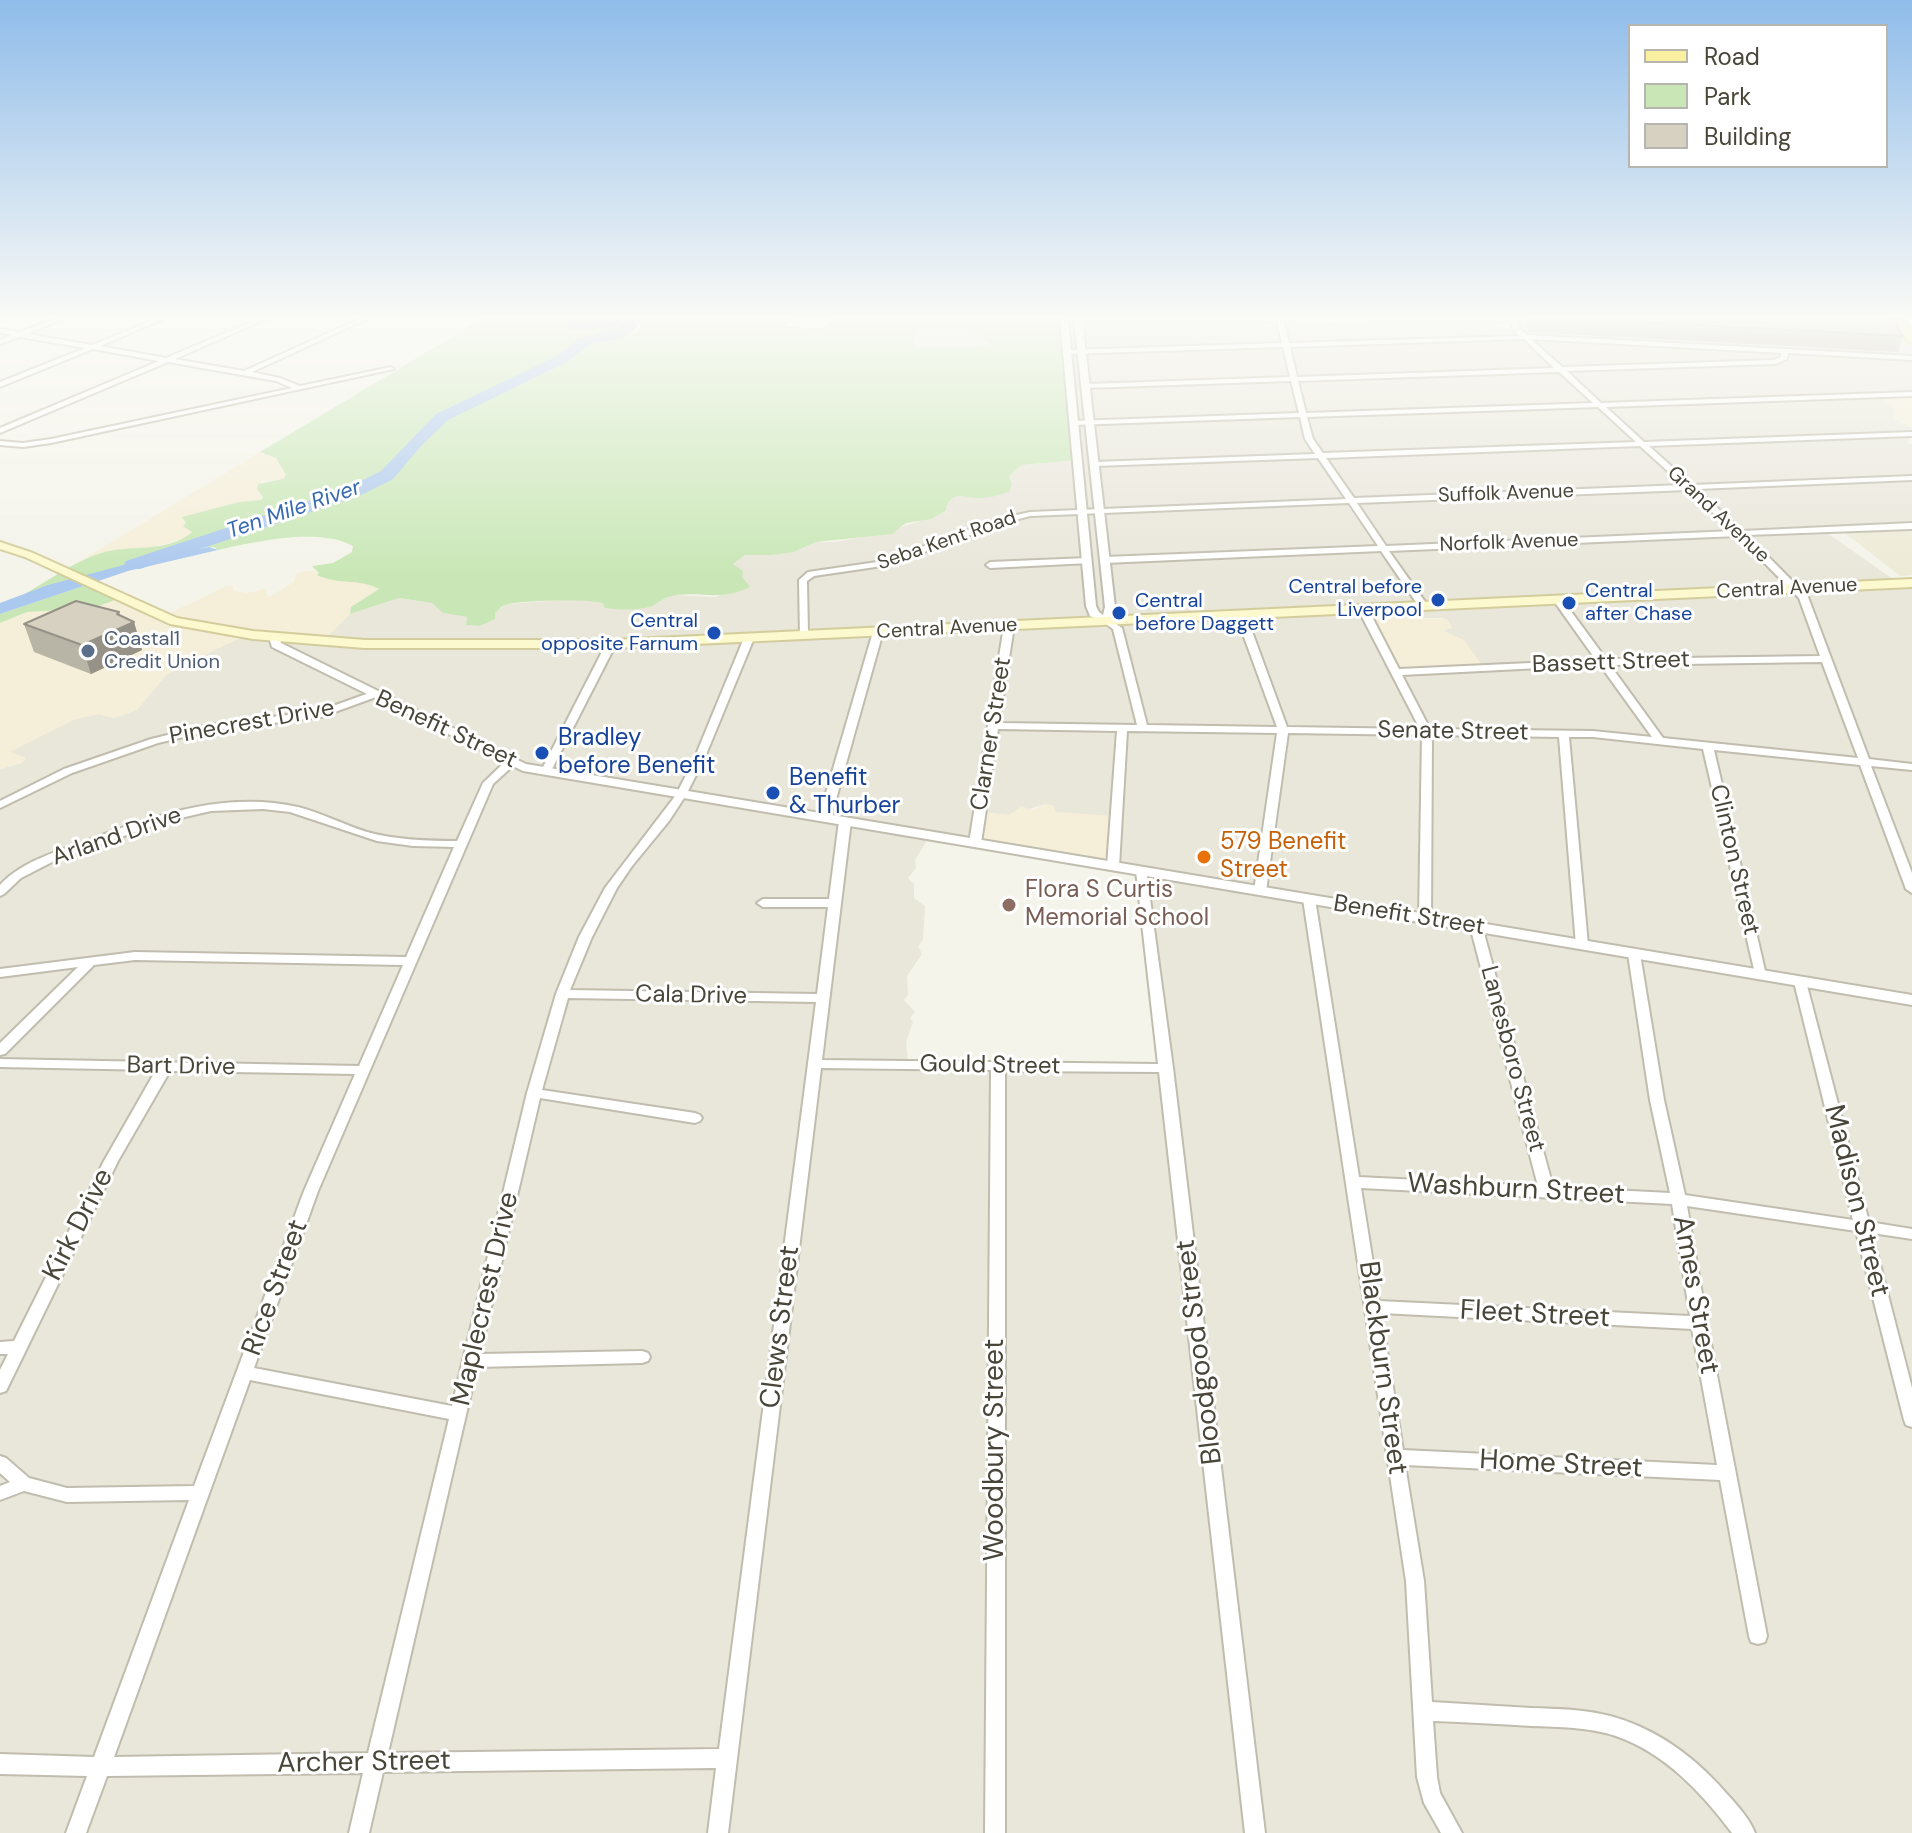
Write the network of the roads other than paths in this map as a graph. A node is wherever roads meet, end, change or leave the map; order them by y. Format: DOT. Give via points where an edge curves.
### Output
graph roads {
  1 [pos="62,405"];
  2 [pos="221,405"];
  3 [pos="1072,405"];
  4 [pos="1089,405"];
  5 [pos="1300,405"];
  6 [pos="1599,405"];
  7 [pos="1612,405"];
  8 [pos="1302,416"];
  9 [pos="1074,423"];
  10 [pos="1091,423"];
  11 [pos="0,431"];
  12 [pos="1912,434"];
  13 [pos="0,443"];
  14 [pos="1642,444"];
  15 [pos="1318,456"];
  16 [pos="1095,464"];
  17 [pos="1912,478"];
  18 [pos="1686,486"];
  19 [pos="1350,500"];
  20 [pos="1082,510"];
  21 [pos="1100,510"];
  22 [pos="1912,526"];
  23 [pos="1740,533"];
  24 [pos="0,545"];
  25 [pos="1385,548"];
  26 [pos="1105,560"];
  27 [pos="1087,561"];
  28 [pos="990,565"];
  29 [pos="1912,583"];
  30 [pos="1796,589"];
  31 [pos="1559,601"];
  32 [pos="1423,606"];
  33 [pos="1363,609"];
  34 [pos="1241,615"];
  35 [pos="1107,621"];
  36 [pos="1009,626"];
  37 [pos="878,632"];
  38 [pos="803,635"];
  39 [pos="274,637"];
  40 [pos="749,638"];
  41 [pos="611,644"];
  42 [pos="1827,659"];
  43 [pos="1605,662"];
  44 [pos="1395,672"];
  45 [pos="372,695"];
  46 [pos="993,726"];
  47 [pos="1122,728"];
  48 [pos="1143,728"];
  49 [pos="1283,730"];
  50 [pos="1427,732"];
  51 [pos="1564,734"];
  52 [pos="1659,740"];
  53 [pos="1708,746"];
  54 [pos="511,762"];
  55 [pos="1864,762"];
  56 [pos="1912,767"];
  57 [pos="546,771"];
  58 [pos="682,793"];
  59 [pos="0,805"];
  60 [pos="825,817"];
  61 [pos="845,821"];
  62 [pos="975,843"];
  63 [pos="461,844"];
  64 [pos="1113,866"];
  65 [pos="1142,871"];
  66 [pos="6,878"];
  67 [pos="1912,889"];
  68 [pos="1260,891"];
  69 [pos="0,892"];
  70 [pos="1309,899"];
  71 [pos="763,903"];
  72 [pos="833,903"];
  73 [pos="1425,918"];
  74 [pos="1476,926"];
  75 [pos="1582,945"];
  76 [pos="1634,954"];
  77 [pos="92,960"];
  78 [pos="411,961"];
  79 [pos="0,973"];
  80 [pos="1760,975"];
  81 [pos="1800,982"];
  82 [pos="562,994"];
  83 [pos="820,998"];
  84 [pos="1912,1000"];
  85 [pos="0,1051"];
  86 [pos="0,1063"];
  87 [pos="814,1064"];
  88 [pos="998,1066"];
  89 [pos="165,1067"];
  90 [pos="1166,1068"];
  91 [pos="363,1070"];
  92 [pos="534,1093"];
  93 [pos="695,1118"];
  94 [pos="1353,1182"];
  95 [pos="1547,1191"];
  96 [pos="1679,1199"];
  97 [pos="1863,1227"];
  98 [pos="1912,1234"];
  99 [pos="1372,1307"];
  100 [pos="1699,1323"];
  101 [pos="17,1347"];
  102 [pos="0,1348"];
  103 [pos="642,1357"];
  104 [pos="471,1361"];
  105 [pos="246,1373"];
  106 [pos="0,1386"];
  107 [pos="458,1414"];
  108 [pos="1912,1420"];
  109 [pos="1395,1457"];
  110 [pos="0,1463"];
  111 [pos="1728,1473"];
  112 [pos="24,1484"];
  113 [pos="0,1493"];
  114 [pos="199,1493"];
  115 [pos="1758,1636"];
  116 [pos="1424,1711"];
  117 [pos="727,1758"];
  118 [pos="0,1764"];
  119 [pos="374,1764"];
  120 [pos="101,1766"];
  121 [pos="76,1833"];
  122 [pos="359,1833"];
  123 [pos="718,1833"];
  124 [pos="995,1833"];
  125 [pos="1255,1833"];
  126 [pos="1452,1833"];
  127 [pos="1745,1833"];
  1 -- 11 [label="street"];
  2 -- 13 [label="street" via="51,441"];
  3 -- 9 [label="street"];
  4 -- 10 [label="street"];
  5 -- 8 [label="street"];
  6 -- 7 [label="street"];
  6 -- 8 [label="street"];
  6 -- 14 [label="street, Grand Avenue"];
  8 -- 10 [label="street"];
  8 -- 15 [label="street"];
  9 -- 10 [label="street"];
  9 -- 20 [label="street"];
  10 -- 16 [label="street"];
  12 -- 14 [label="street"];
  14 -- 15 [label="street"];
  14 -- 18 [label="street, Grand Avenue"];
  15 -- 16 [label="street"];
  15 -- 19 [label="street"];
  16 -- 21 [label="street"];
  17 -- 18 [label="street, Suffolk Avenue"];
  18 -- 19 [label="street, Suffolk Avenue"];
  18 -- 23 [label="street, Grand Avenue"];
  19 -- 21 [label="street, Suffolk Avenue"];
  19 -- 25 [label="street"];
  20 -- 21 [label="street, Seba Kent Road"];
  20 -- 27 [label="street"];
  20 -- 38 [label="street, Seba Kent Road" via="1010,518 886,563 811,574 803,580"];
  21 -- 26 [label="street"];
  22 -- 23 [label="street, Norfolk Avenue"];
  23 -- 25 [label="street, Norfolk Avenue"];
  23 -- 30 [label="street, Grand Avenue"];
  24 -- 39 [label="main road, Central Avenue" via="174,621"];
  25 -- 26 [label="street, Norfolk Avenue"];
  25 -- 32 [label="street"];
  26 -- 35 [label="street"];
  27 -- 28 [label="street"];
  27 -- 35 [label="street" via="1092,610"];
  29 -- 30 [label="main road, Central Avenue"];
  30 -- 31 [label="main road, Central Avenue"];
  30 -- 42 [label="street, Grand Avenue"];
  31 -- 32 [label="main road, Central Avenue"];
  31 -- 43 [label="street"];
  32 -- 33 [label="main road, Central Avenue"];
  33 -- 34 [label="main road, Central Avenue"];
  33 -- 44 [label="street"];
  34 -- 35 [label="main road, Central Avenue"];
  34 -- 49 [label="street"];
  35 -- 36 [label="main road, Central Avenue"];
  35 -- 48 [label="street" via="1117,628"];
  36 -- 37 [label="main road, Central Avenue"];
  36 -- 46 [label="street, Clarner Street"];
  37 -- 38 [label="main road, Central Avenue"];
  37 -- 60 [label="street"];
  38 -- 40 [label="main road, Central Avenue"];
  39 -- 41 [label="main road, Central Avenue" via="365,644"];
  39 -- 45 [label="street, Benefit Street" via="276,645"];
  40 -- 41 [label="main road, Central Avenue"];
  40 -- 58 [label="street, Maplecrest Drive"];
  41 -- 57 [label="street"];
  42 -- 43 [label="street, Bassett Street"];
  42 -- 55 [label="street, Grand Avenue"];
  43 -- 44 [label="street, Bassett Street"];
  43 -- 52 [label="street"];
  44 -- 50 [label="street"];
  45 -- 54 [label="street, Benefit Street"];
  45 -- 59 [label="street, Pinecrest Drive" via="321,714 209,728 155,741 68,771"];
  46 -- 47 [label="street, Senate Street"];
  46 -- 62 [label="street, Clarner Street"];
  47 -- 48 [label="street, Senate Street"];
  47 -- 64 [label="street"];
  48 -- 49 [label="street, Senate Street"];
  49 -- 50 [label="street, Senate Street"];
  49 -- 68 [label="street"];
  50 -- 51 [label="street, Senate Street"];
  50 -- 73 [label="street"];
  51 -- 52 [label="street, Senate Street"];
  51 -- 75 [label="street"];
  52 -- 53 [label="street, Senate Street"];
  53 -- 55 [label="street, Senate Street"];
  53 -- 80 [label="street, Clinton Street"];
  54 -- 57 [label="street, Benefit Street"];
  54 -- 63 [label="street, Rice Street" via="492,777"];
  55 -- 56 [label="street, Senate Street"];
  55 -- 67 [label="street, Grand Avenue"];
  57 -- 58 [label="street, Benefit Street"];
  58 -- 60 [label="street, Benefit Street"];
  58 -- 82 [label="street, Maplecrest Drive" via="612,885"];
  60 -- 61 [label="street, Benefit Street"];
  61 -- 62 [label="street, Benefit Street"];
  61 -- 72 [label="street, Clews Street"];
  62 -- 64 [label="street, Benefit Street"];
  63 -- 66 [label="street, Arland Drive" via="368,836 291,809 222,806 153,820"];
  63 -- 78 [label="street, Rice Street"];
  64 -- 65 [label="street, Benefit Street"];
  65 -- 68 [label="street, Benefit Street"];
  65 -- 90 [label="street, Bloodgood Street"];
  66 -- 69 [label="street, Arland Drive"];
  68 -- 70 [label="street, Benefit Street"];
  70 -- 73 [label="street, Benefit Street"];
  70 -- 94 [label="street, Blackburn Street"];
  71 -- 72 [label="street"];
  72 -- 83 [label="street, Clews Street"];
  73 -- 74 [label="street, Benefit Street"];
  74 -- 75 [label="street, Benefit Street"];
  74 -- 95 [label="street, Lanesboro Street"];
  75 -- 76 [label="street, Benefit Street"];
  76 -- 80 [label="street, Benefit Street"];
  76 -- 96 [label="street, Ames Street"];
  77 -- 78 [label="street" via="135,956"];
  77 -- 79 [label="street"];
  77 -- 85 [label="street"];
  78 -- 91 [label="street, Rice Street"];
  80 -- 81 [label="street, Benefit Street"];
  81 -- 84 [label="street, Benefit Street"];
  81 -- 97 [label="street, Madison Street"];
  82 -- 83 [label="street, Cala Drive"];
  82 -- 92 [label="street, Maplecrest Drive"];
  83 -- 87 [label="street, Clews Street"];
  86 -- 89 [label="street, Bart Drive"];
  87 -- 88 [label="street, Gould Street"];
  87 -- 117 [label="street, Clews Street"];
  88 -- 90 [label="street, Gould Street"];
  88 -- 124 [label="street, Woodbury Street"];
  89 -- 91 [label="street, Bart Drive"];
  89 -- 101 [label="street, Kirk Drive"];
  90 -- 125 [label="street, Bloodgood Street"];
  91 -- 105 [label="street, Rice Street" via="311,1191"];
  92 -- 93 [label="street"];
  92 -- 104 [label="street, Maplecrest Drive"];
  94 -- 95 [label="street, Washburn Street"];
  94 -- 99 [label="street, Blackburn Street"];
  95 -- 96 [label="street, Washburn Street"];
  96 -- 97 [label="street, Washburn Street"];
  96 -- 100 [label="street, Ames Street"];
  97 -- 98 [label="street, Washburn Street"];
  97 -- 108 [label="street, Madison Street"];
  99 -- 100 [label="street, Fleet Street"];
  99 -- 109 [label="street, Blackburn Street"];
  100 -- 111 [label="street, Ames Street"];
  101 -- 102 [label="street"];
  101 -- 106 [label="street, Kirk Drive"];
  103 -- 104 [label="street"];
  104 -- 107 [label="street, Maplecrest Drive"];
  105 -- 107 [label="street"];
  105 -- 114 [label="street, Rice Street"];
  107 -- 119 [label="street, Maplecrest Drive"];
  109 -- 111 [label="street, Home Street"];
  109 -- 116 [label="street, Blackburn Street" via="1415,1581"];
  110 -- 112 [label="street"];
  111 -- 115 [label="street, Ames Street"];
  112 -- 113 [label="street"];
  112 -- 114 [label="street" via="67,1495"];
  114 -- 120 [label="street, Rice Street"];
  116 -- 126 [label="street, Blackburn Street" via="1431,1796"];
  116 -- 127 [label="street" via="1613,1726 1691,1770"];
  117 -- 119 [label="street, Archer Street"];
  117 -- 123 [label="street, Clews Street"];
  118 -- 120 [label="street, Archer Street"];
  119 -- 120 [label="street, Archer Street"];
  119 -- 122 [label="street, Maplecrest Drive"];
  120 -- 121 [label="street, Rice Street"];
}
